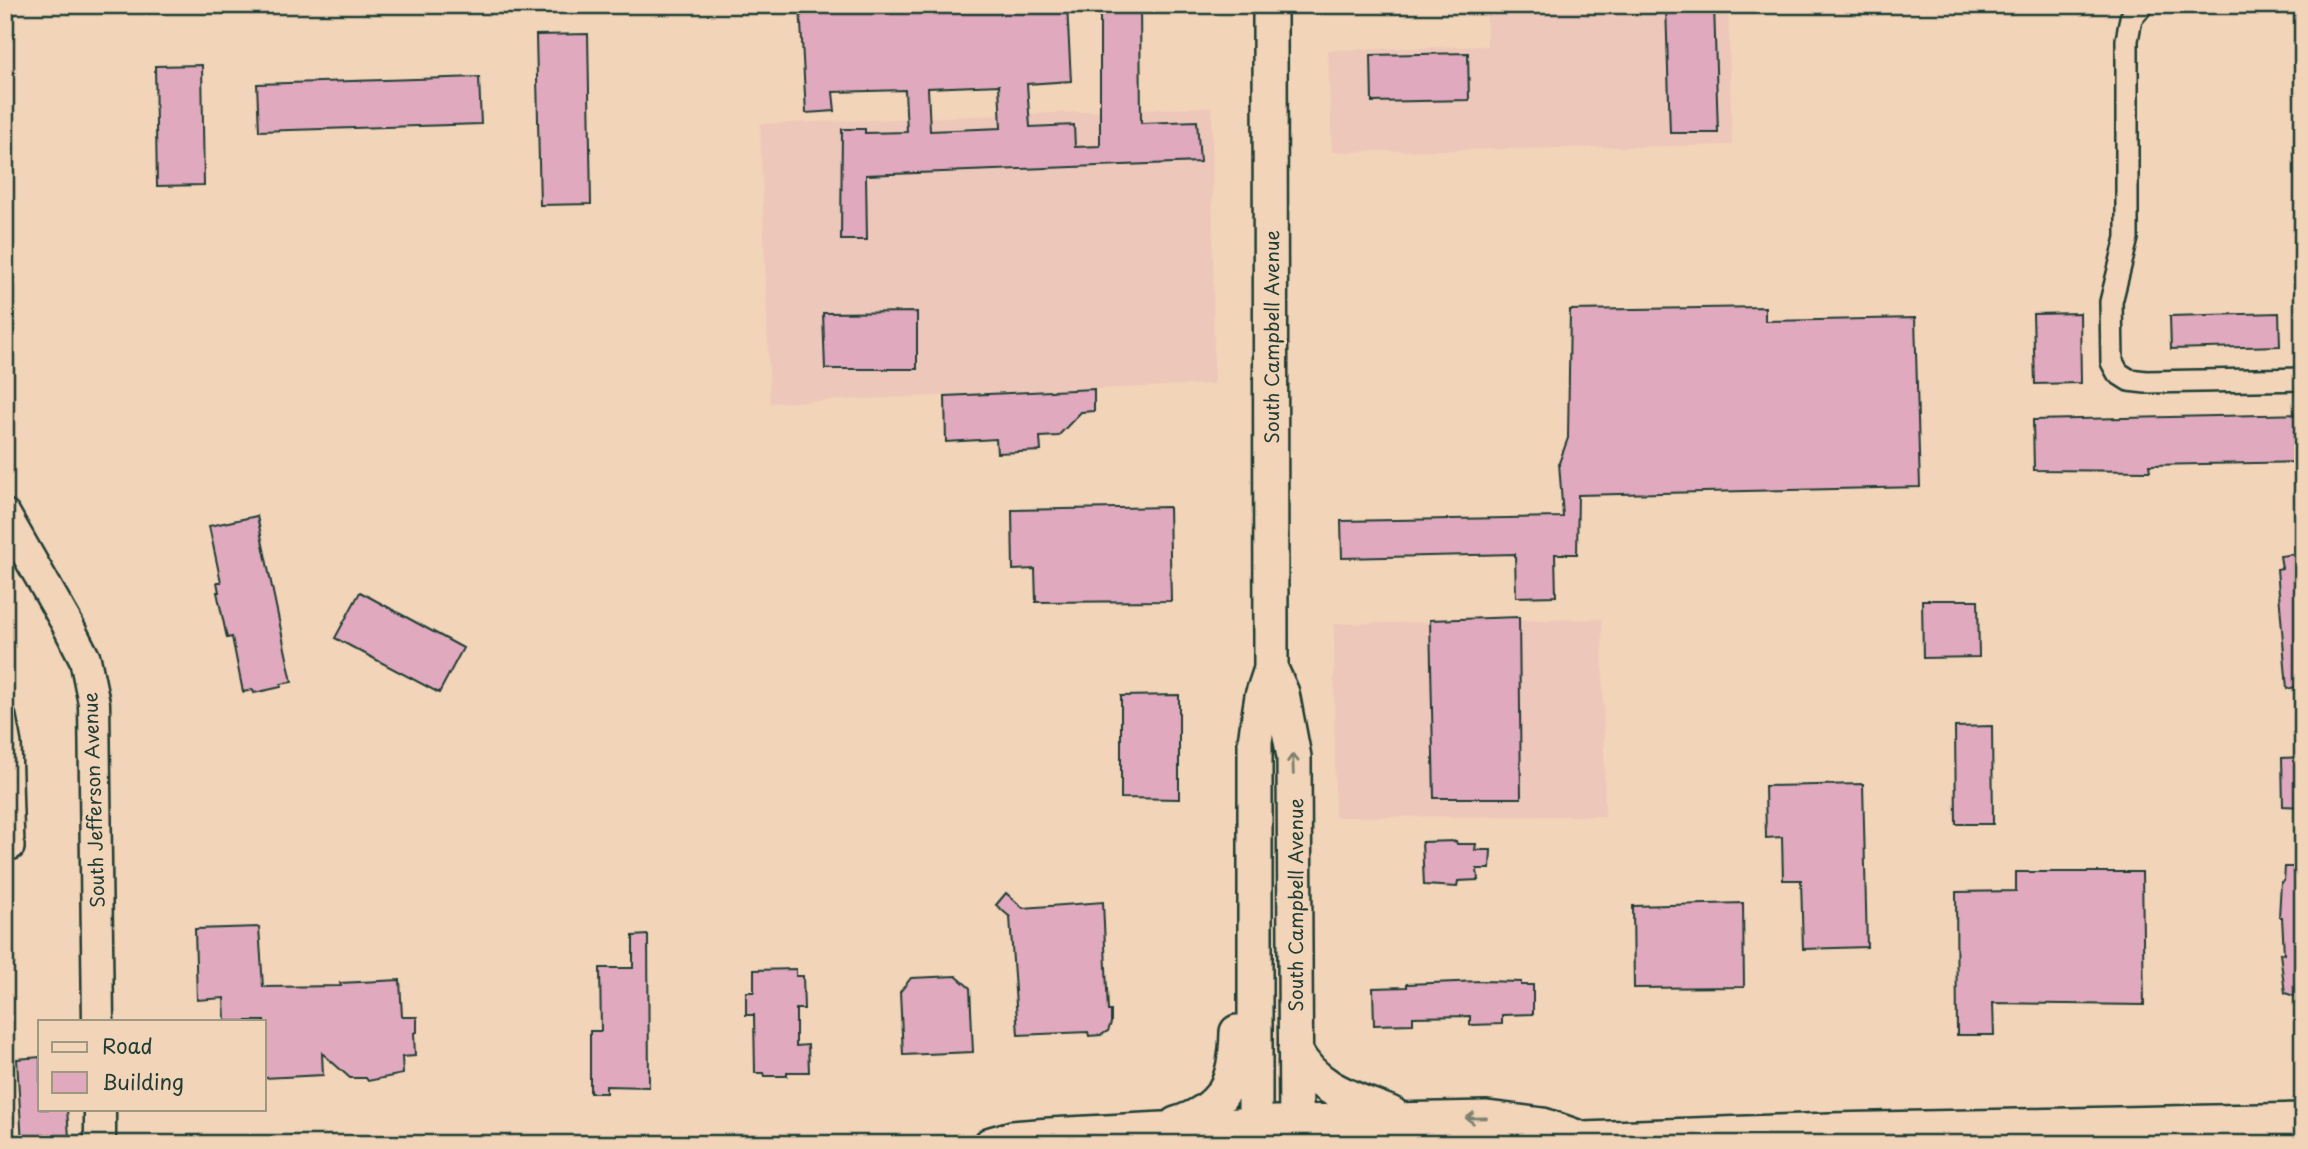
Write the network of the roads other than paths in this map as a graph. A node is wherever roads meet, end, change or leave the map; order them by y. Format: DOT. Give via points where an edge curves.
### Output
graph roads {
  1 [pos="1270,5"];
  2 [pos="2140,7"];
  3 [pos="2303,379"];
  4 [pos="5,515"];
  5 [pos="1271,669"];
  6 [pos="5,717"];
  7 [pos="13,848"];
  8 [pos="1255,870"];
  9 [pos="98,1020"];
  10 [pos="1296,1050"];
  11 [pos="100,1110"];
  12 [pos="1407,1119"];
  13 [pos="2293,1128"];
  14 [pos="1160,1129"];
  15 [pos="1296,1133"];
  16 [pos="1255,1134"];
  17 [pos="1830,1137"];
  18 [pos="1576,1141"];
  19 [pos="100,1144"];
  20 [pos="991,1144"];
  1 -- 5 [label="main road, South Campbell Avenue"];
  2 -- 3 [label="street" via="2131,18 2127,40 2127,238 2111,302 2112,362 2129,380 2146,382"];
  4 -- 9 [label="street, South Jefferson Avenue" via="85,659 94,703"];
  5 -- 8 [label="main road, South Campbell Avenue" via="1255,741"];
  10 -- 5 [label="main road, South Campbell Avenue, one-way" via="1294,757 1282,693"];
  6 -- 7 [label="street"];
  8 -- 14 [label="main road" via="1239,936 1237,1052 1230,1079 1206,1112"];
  8 -- 16 [label="main road, South Campbell Avenue"];
  10 -- 12 [label="main road" via="1307,1071 1336,1092"];
  10 -- 15 [label="main road, South Campbell Avenue"];
  11 -- 19 [label="street"];
  12 -- 15 [label="main road"];
  18 -- 12 [label="main road, one-way" via="1544,1125 1487,1118"];
  13 -- 17 [label="main road"];
  14 -- 16 [label="main road"];
  14 -- 20 [label="main road" via="1012,1138"];
  15 -- 16 [label="main road"];
  17 -- 18 [label="main road"];
}
